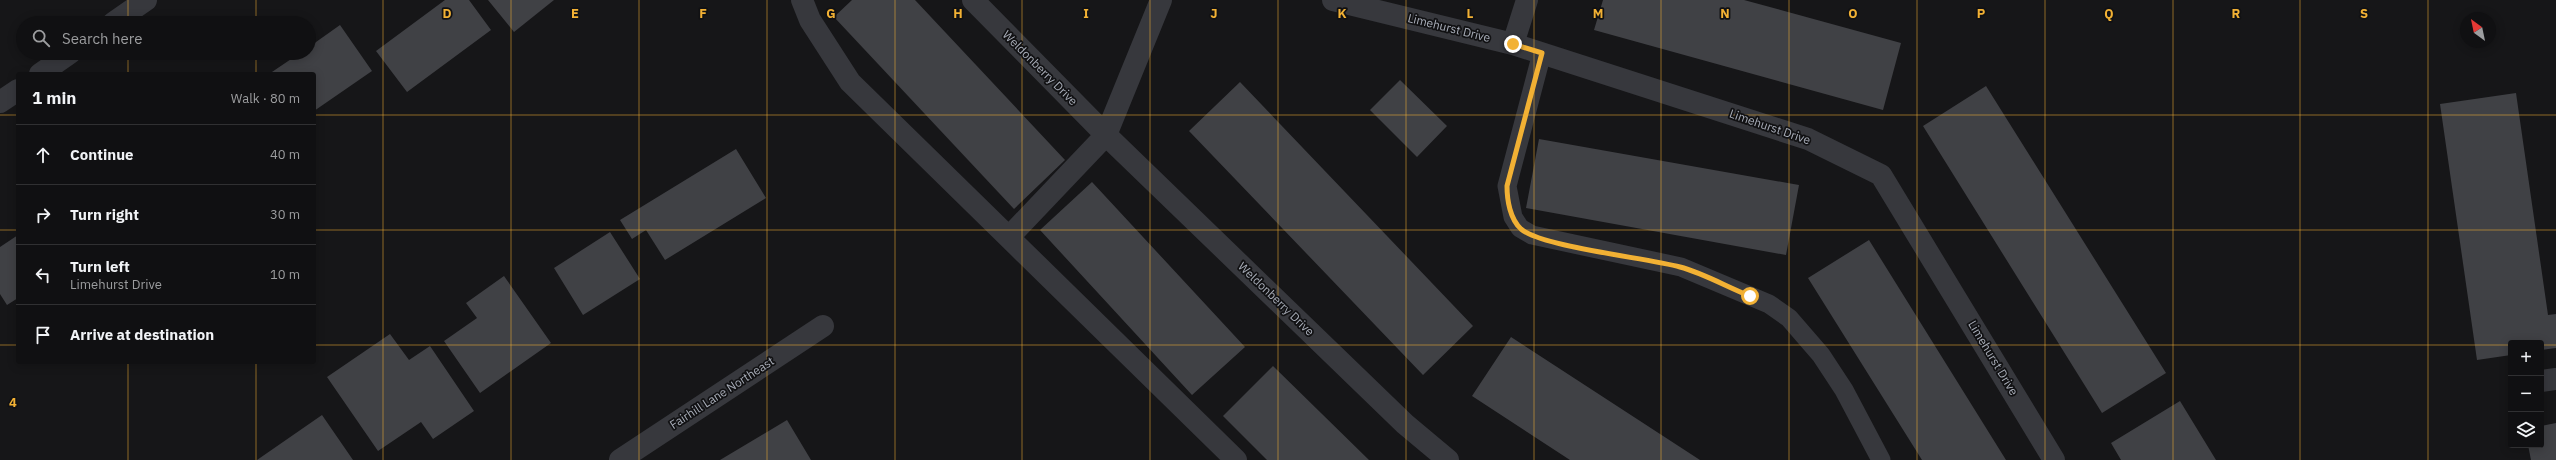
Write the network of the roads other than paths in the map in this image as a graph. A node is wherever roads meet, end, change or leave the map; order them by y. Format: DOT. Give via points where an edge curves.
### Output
graph roads {
  1 [pos="146,0"];
  2 [pos="802,0"];
  3 [pos="973,0"];
  4 [pos="1161,0"];
  5 [pos="1334,0"];
  6 [pos="1527,0"];
  7 [pos="123,16"];
  8 [pos="1513,44"];
  9 [pos="1542,53"];
  10 [pos="60,60"];
  11 [pos="43,72"];
  12 [pos="16,91"];
  13 [pos="0,102"];
  14 [pos="1106,135"];
  15 [pos="1009,237"];
  16 [pos="823,326"];
  17 [pos="2556,379"];
  18 [pos="2544,381"];
  19 [pos="620,460"];
  20 [pos="1236,460"];
  21 [pos="1448,460"];
  22 [pos="1881,460"];
  23 [pos="2054,460"];
  1 -- 7 [label="street"];
  2 -- 15 [label="street" via="810,20 850,82"];
  3 -- 14 [label="street, Weldonberry Drive"];
  4 -- 14 [label="street"];
  5 -- 8 [label="street, Limehurst Drive"];
  6 -- 8 [label="street"];
  8 -- 9 [label="street, Limehurst Drive"];
  9 -- 22 [label="lane" via="1507,186 1509,205 1520,228 1532,235 1564,243 1681,267 1768,304 1789,318 1821,355 1844,390"];
  9 -- 23 [label="street, Limehurst Drive" via="1808,138 1881,175"];
  10 -- 11 [label="street"];
  12 -- 13 [label="street"];
  14 -- 15 [label="street"];
  14 -- 21 [label="street, Weldonberry Drive" via="1405,424"];
  15 -- 20 [label="street"];
  16 -- 19 [label="street, Fairhill Lane Northeast"];
  17 -- 18 [label="street"];
}
